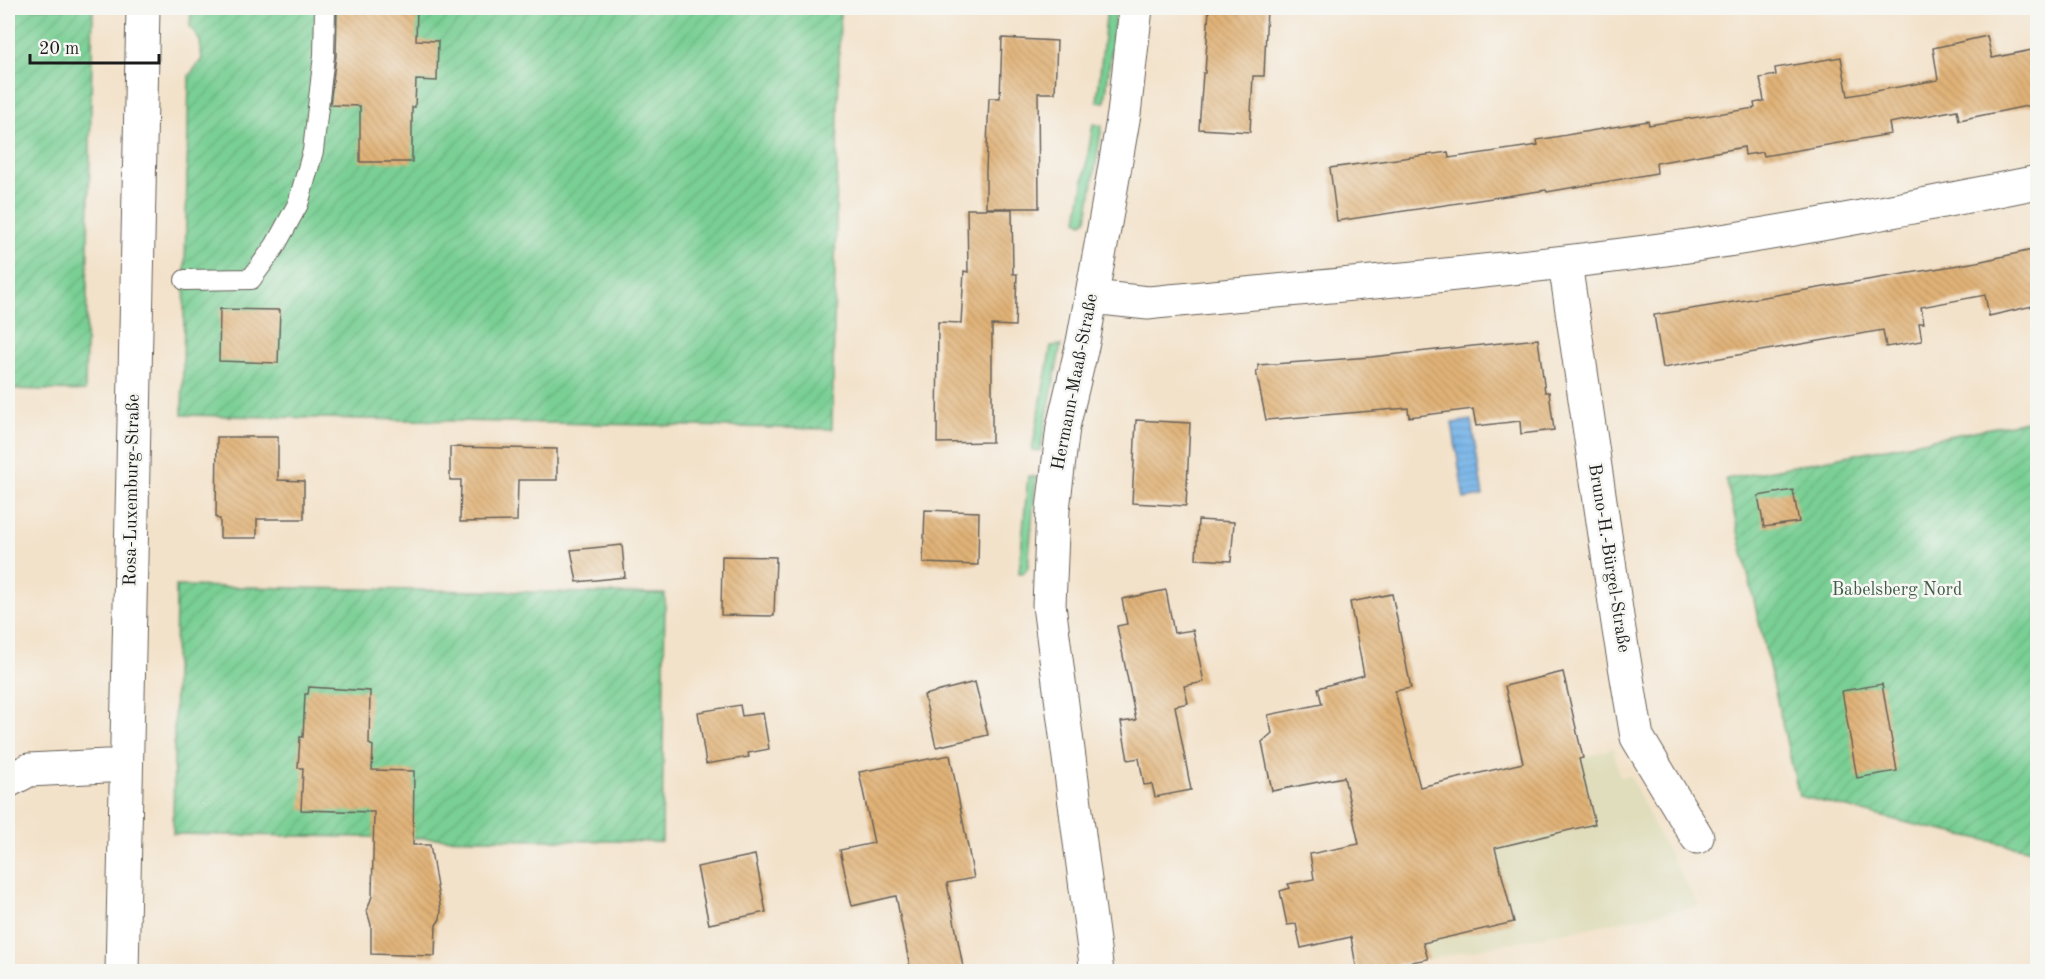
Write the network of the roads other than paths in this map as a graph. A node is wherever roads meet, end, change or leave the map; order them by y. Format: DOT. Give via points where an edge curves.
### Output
graph roads {
  1 [pos="143,8"];
  2 [pos="325,8"];
  3 [pos="1136,8"];
  4 [pos="2037,182"];
  5 [pos="1565,263"];
  6 [pos="185,280"];
  7 [pos="1092,297"];
  8 [pos="126,765"];
  9 [pos="8,781"];
  10 [pos="1697,837"];
  11 [pos="122,972"];
  12 [pos="1097,972"];
  1 -- 8 [label="street, Rosa-Luxemburg-Straße"];
  2 -- 6 [label="lane" via="313,151 298,204 251,279"];
  3 -- 7 [label="street, Hermann-Maaß-Straße" via="1124,114"];
  4 -- 5 [label="street" via="1798,229"];
  5 -- 7 [label="street" via="1148,303"];
  5 -- 10 [label="street, Bruno-H.-Bürgel-Straße" via="1637,736"];
  7 -- 12 [label="street, Hermann-Maaß-Straße" via="1063,427 1053,509 1048,605"];
  8 -- 9 [label="street" via="29,770"];
  8 -- 11 [label="street, Rosa-Luxemburg-Straße"];
}
